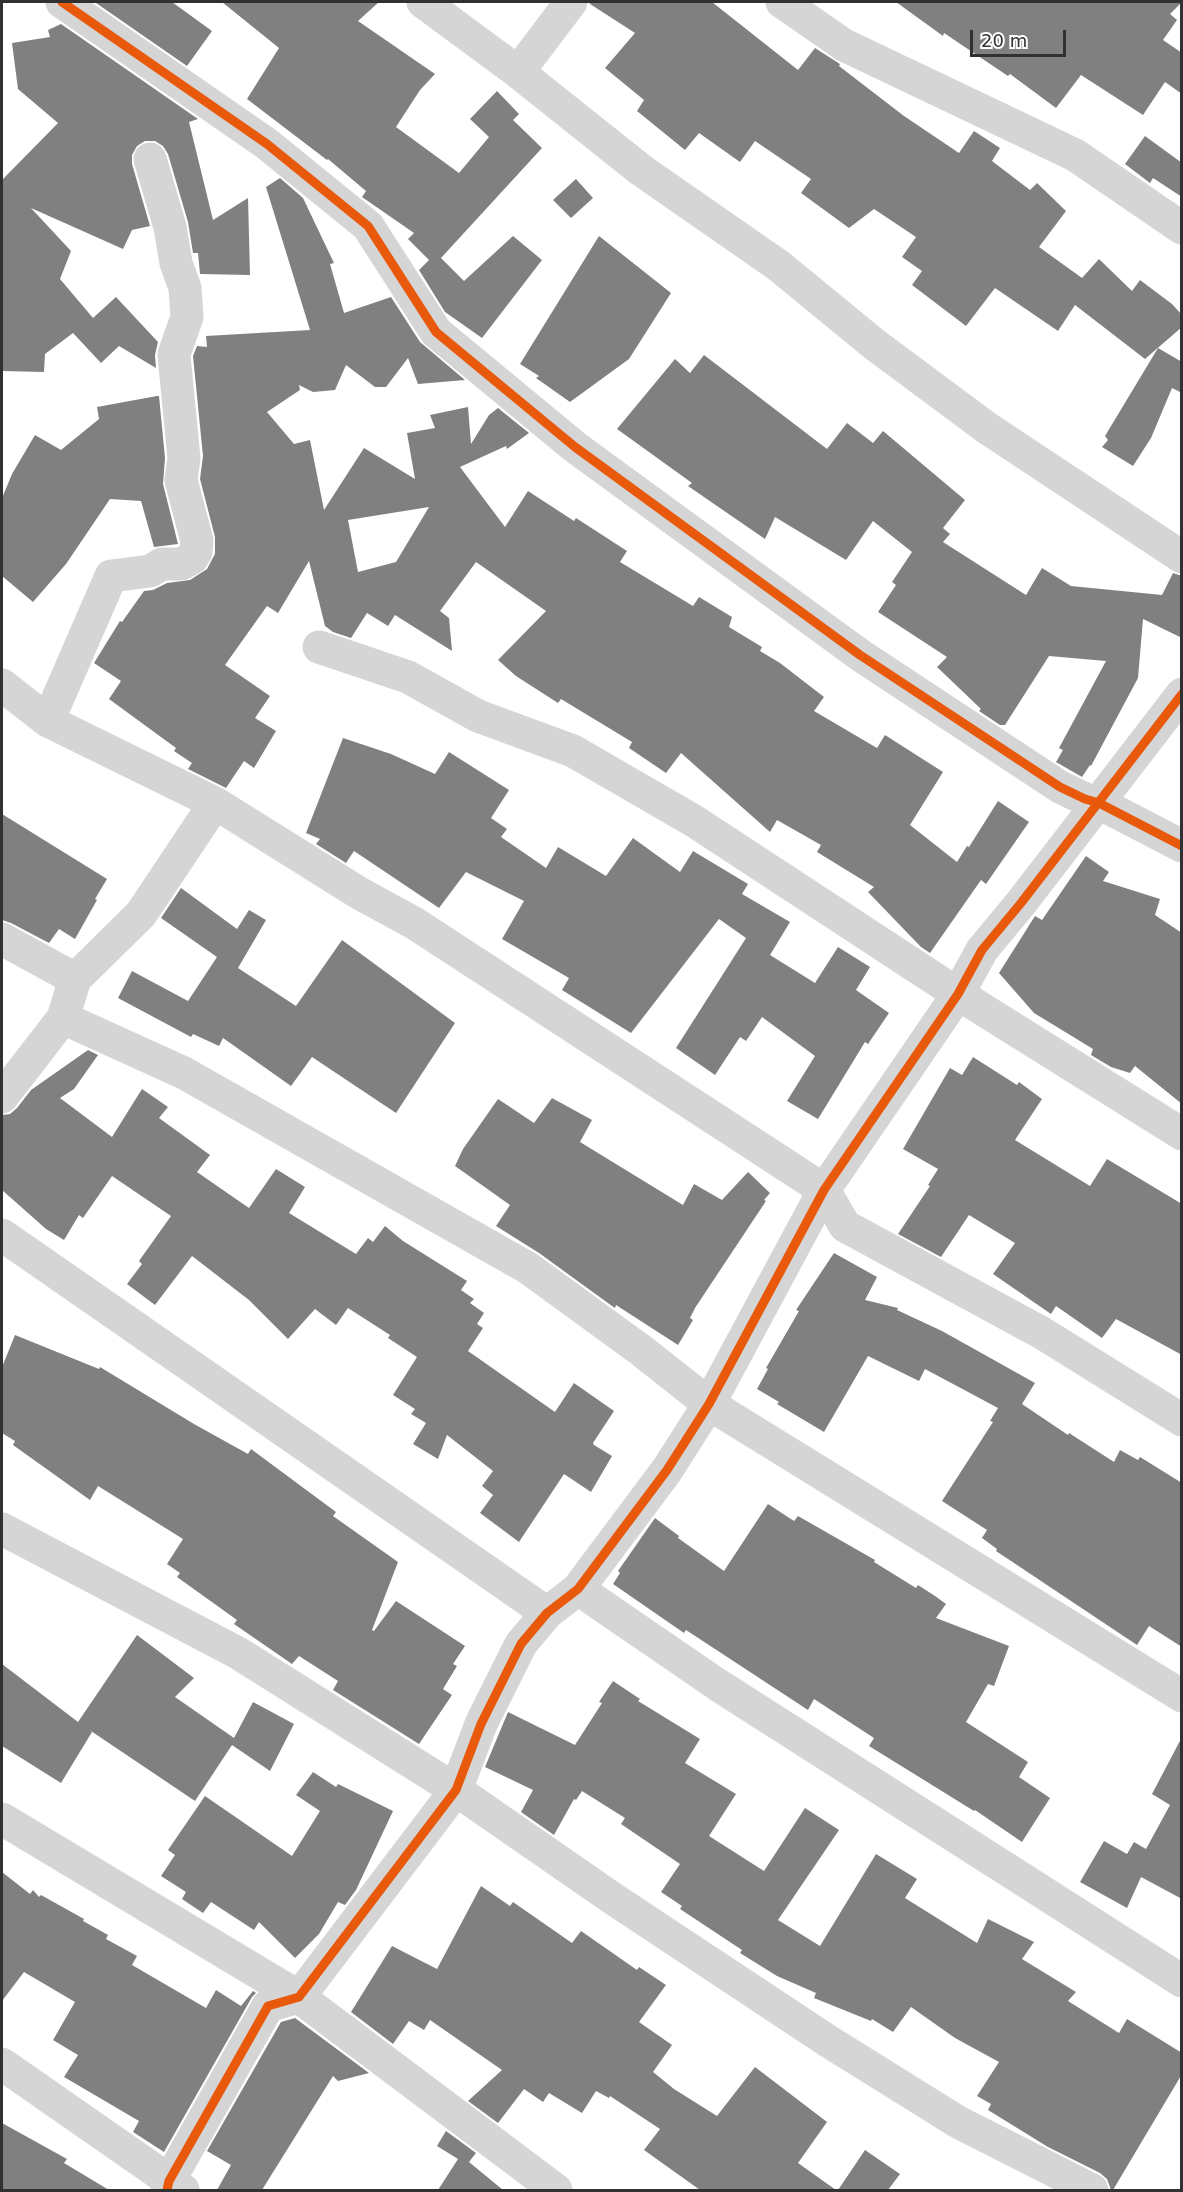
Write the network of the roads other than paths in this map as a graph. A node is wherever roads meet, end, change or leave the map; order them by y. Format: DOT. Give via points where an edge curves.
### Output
graph roads {
  1 [pos="62,2"];
  2 [pos="423,2"];
  3 [pos="570,2"];
  4 [pos="782,2"];
  5 [pos="518,72"];
  6 [pos="150,159"];
  7 [pos="1182,228"];
  8 [pos="1182,557"];
  9 [pos="320,647"];
  10 [pos="2,685"];
  11 [pos="1182,694"];
  12 [pos="48,721"];
  13 [pos="215,803"];
  14 [pos="1099,803"];
  15 [pos="1182,846"];
  16 [pos="2,939"];
  17 [pos="75,979"];
  18 [pos="958,994"];
  19 [pos="63,1018"];
  20 [pos="2,1097"];
  21 [pos="1182,1134"];
  22 [pos="824,1190"];
  23 [pos="2,1235"];
  24 [pos="709,1404"];
  25 [pos="1182,1420"];
  26 [pos="2,1529"];
  27 [pos="578,1589"];
  28 [pos="547,1613"];
  29 [pos="1182,1696"];
  30 [pos="456,1790"];
  31 [pos="2,1819"];
  32 [pos="1182,1981"];
  33 [pos="299,1997"];
  34 [pos="2,2064"];
  35 [pos="173,2187"];
  36 [pos="556,2190"];
  37 [pos="1092,2190"];
  1 -- 14 [label="street" via="267,144 368,226 436,332 575,447 860,655 1060,787"];
  2 -- 5 [label="street"];
  3 -- 5 [label="street"];
  4 -- 7 [label="street" via="844,45 1075,155"];
  5 -- 8 [label="street" via="641,170 779,266 874,344 987,428"];
  6 -- 12 [label="street" via="185,288 187,317 174,354 184,458 181,480 197,541 196,552 181,564 162,564 150,571 111,576"];
  9 -- 18 [label="street" via="408,677 478,716 573,751 694,820"];
  10 -- 12 [label="street"];
  11 -- 14 [label="street"];
  12 -- 13 [label="street"];
  13 -- 17 [label="street" via="141,914"];
  13 -- 22 [label="street" via="358,893 414,923"];
  14 -- 15 [label="street"];
  14 -- 18 [label="street" via="982,950"];
  16 -- 17 [label="street"];
  17 -- 19 [label="street"];
  18 -- 21 [label="street"];
  18 -- 22 [label="street"];
  19 -- 20 [label="street"];
  19 -- 24 [label="street" via="184,1073 528,1268"];
  22 -- 24 [label="street"];
  22 -- 25 [label="street" via="845,1226 1042,1333"];
  23 -- 28 [label="street"];
  24 -- 27 [label="street" via="667,1470"];
  24 -- 29 [label="street"];
  26 -- 30 [label="street" via="238,1653"];
  27 -- 28 [label="street"];
  27 -- 32 [label="street" via="718,1685"];
  28 -- 30 [label="street" via="521,1644 481,1724"];
  30 -- 33 [label="street"];
  30 -- 37 [label="street" via="858,2060 958,2122"];
  31 -- 33 [label="street"];
  33 -- 35 [label="street" via="268,2006"];
  33 -- 36 [label="street"];
  34 -- 35 [label="street"];
}
